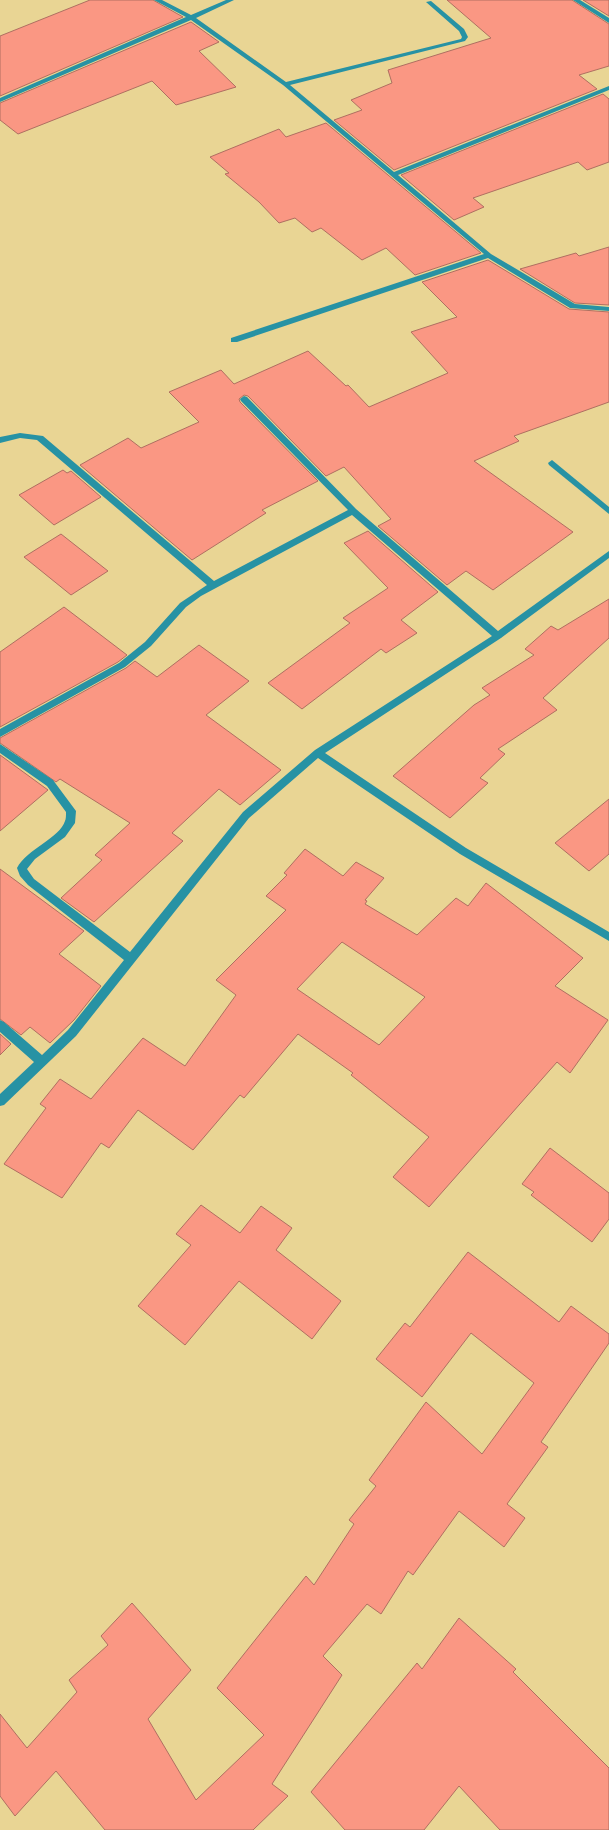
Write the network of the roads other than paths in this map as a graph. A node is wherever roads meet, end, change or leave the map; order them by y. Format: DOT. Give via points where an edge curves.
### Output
graph roads {
  1 [pos="157,0"];
  2 [pos="231,0"];
  3 [pos="576,0"];
  4 [pos="430,2"];
  5 [pos="191,17"];
  6 [pos="609,21"];
  7 [pos="285,84"];
  8 [pos="609,88"];
  9 [pos="0,100"];
  10 [pos="392,175"];
  11 [pos="489,255"];
  12 [pos="609,309"];
  13 [pos="234,340"];
  14 [pos="244,399"];
  15 [pos="0,440"];
  16 [pos="552,463"];
  17 [pos="353,511"];
  18 [pos="609,511"];
  19 [pos="609,554"];
  20 [pos="214,586"];
  21 [pos="498,636"];
  22 [pos="0,734"];
  23 [pos="0,748"];
  24 [pos="318,753"];
  25 [pos="609,938"];
  26 [pos="131,959"];
  27 [pos="0,1025"];
  28 [pos="42,1062"];
  29 [pos="0,1101"];
  1 -- 5 [label="street"];
  2 -- 5 [label="street"];
  3 -- 6 [label="street"];
  4 -- 7 [label="street" via="462,30 465,37 462,40"];
  5 -- 7 [label="street"];
  5 -- 9 [label="street"];
  7 -- 10 [label="street"];
  8 -- 10 [label="street"];
  10 -- 11 [label="street"];
  11 -- 12 [label="street" via="573,306"];
  11 -- 13 [label="street"];
  14 -- 17 [label="street"];
  15 -- 20 [label="street" via="26,434 40,438"];
  16 -- 18 [label="street"];
  17 -- 20 [label="street"];
  17 -- 21 [label="street"];
  19 -- 21 [label="street"];
  20 -- 22 [label="street" via="183,605 148,644 122,665"];
  21 -- 24 [label="street"];
  23 -- 26 [label="street" via="50,782 71,811 70,823 62,834 32,856 22,868 23,873 31,882"];
  24 -- 25 [label="street" via="463,851"];
  24 -- 26 [label="street" via="246,815"];
  26 -- 28 [label="street" via="72,1033"];
  27 -- 28 [label="street"];
  28 -- 29 [label="street"];
}
